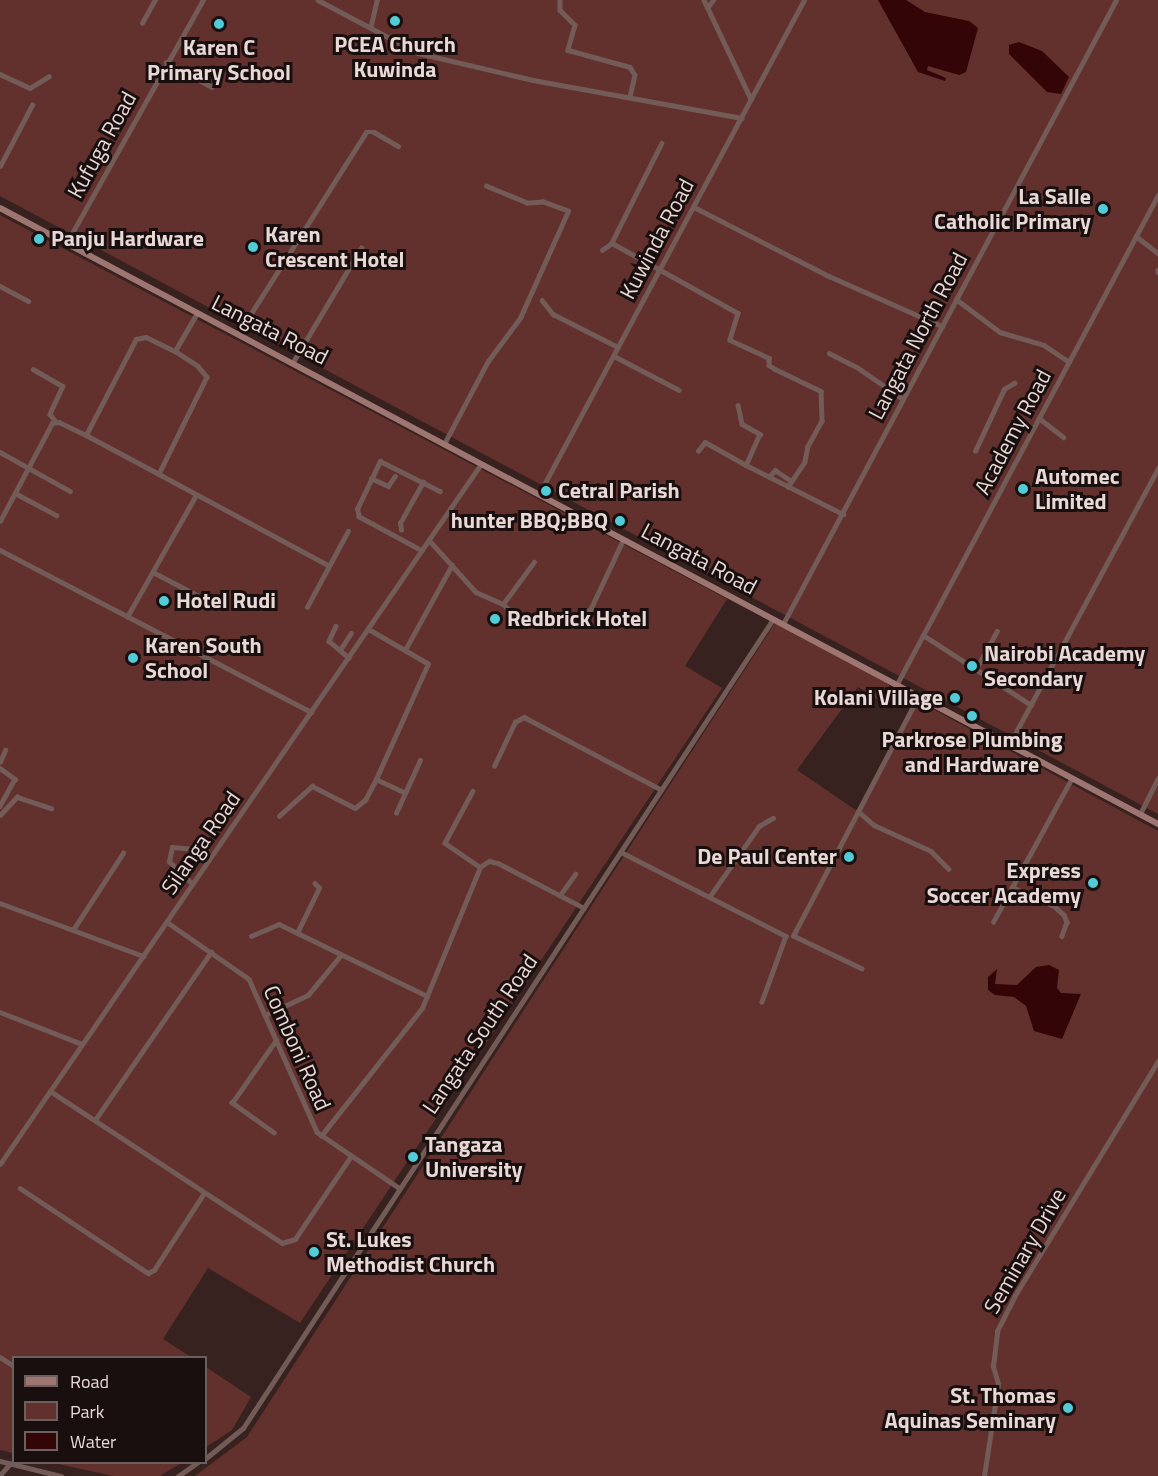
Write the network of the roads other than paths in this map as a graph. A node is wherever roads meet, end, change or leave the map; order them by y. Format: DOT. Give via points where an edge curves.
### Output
graph roads {
  1 [pos="154,0"];
  2 [pos="202,0"];
  3 [pos="318,0"];
  4 [pos="377,0"];
  5 [pos="560,0"];
  6 [pos="704,0"];
  7 [pos="713,0"];
  8 [pos="804,0"];
  9 [pos="1116,0"];
  10 [pos="707,8"];
  11 [pos="142,23"];
  12 [pos="371,25"];
  13 [pos="166,62"];
  14 [pos="0,74"];
  15 [pos="49,76"];
  16 [pos="212,87"];
  17 [pos="630,96"];
  18 [pos="751,99"];
  19 [pos="32,105"];
  20 [pos="741,118"];
  21 [pos="663,143"];
  22 [pos="398,146"];
  23 [pos="0,166"];
  24 [pos="486,186"];
  25 [pos="1158,195"];
  26 [pos="694,207"];
  27 [pos="0,208"];
  28 [pos="1136,236"];
  29 [pos="612,243"];
  30 [pos="66,244"];
  31 [pos="361,248"];
  32 [pos="602,250"];
  33 [pos="1158,254"];
  34 [pos="659,270"];
  35 [pos="0,286"];
  36 [pos="956,299"];
  37 [pos="542,300"];
  38 [pos="28,301"];
  39 [pos="197,313"];
  40 [pos="942,326"];
  41 [pos="238,334"];
  42 [pos="618,347"];
  43 [pos="175,351"];
  44 [pos="829,353"];
  45 [pos="614,356"];
  46 [pos="293,362"];
  47 [pos="1069,362"];
  48 [pos="33,369"];
  49 [pos="1014,383"];
  50 [pos="679,390"];
  51 [pos="903,399"];
  52 [pos="738,405"];
  53 [pos="1040,418"];
  54 [pos="56,422"];
  55 [pos="86,435"];
  56 [pos="1063,437"];
  57 [pos="444,444"];
  58 [pos="699,451"];
  59 [pos="975,451"];
  60 [pos="0,452"];
  61 [pos="481,464"];
  62 [pos="746,465"];
  63 [pos="28,467"];
  64 [pos="1158,468"];
  65 [pos="159,474"];
  66 [pos="395,476"];
  67 [pos="769,477"];
  68 [pos="371,478"];
  69 [pos="790,480"];
  70 [pos="1155,480"];
  71 [pos="423,482"];
  72 [pos="788,487"];
  73 [pos="70,491"];
  74 [pos="440,491"];
  75 [pos="15,493"];
  76 [pos="539,494"];
  77 [pos="196,495"];
  78 [pos="843,514"];
  79 [pos="56,515"];
  80 [pos="0,521"];
  81 [pos="401,530"];
  82 [pos="348,531"];
  83 [pos="429,540"];
  84 [pos="623,540"];
  85 [pos="0,550"];
  86 [pos="422,551"];
  87 [pos="534,562"];
  88 [pos="452,565"];
  89 [pos="328,566"];
  90 [pos="153,572"];
  91 [pos="503,604"];
  92 [pos="220,607"];
  93 [pos="307,607"];
  94 [pos="516,616"];
  95 [pos="127,617"];
  96 [pos="568,618"];
  97 [pos="773,619"];
  98 [pos="783,624"];
  99 [pos="336,626"];
  100 [pos="369,630"];
  101 [pos="998,631"];
  102 [pos="351,633"];
  103 [pos="923,635"];
  104 [pos="340,650"];
  105 [pos="405,650"];
  106 [pos="350,658"];
  107 [pos="976,669"];
  108 [pos="897,684"];
  109 [pos="918,696"];
  110 [pos="1031,705"];
  111 [pos="311,712"];
  112 [pos="1009,745"];
  113 [pos="5,750"];
  114 [pos="420,760"];
  115 [pos="0,762"];
  116 [pos="494,766"];
  117 [pos="0,768"];
  118 [pos="1072,778"];
  119 [pos="1158,778"];
  120 [pos="376,779"];
  121 [pos="660,789"];
  122 [pos="402,791"];
  123 [pos="473,791"];
  124 [pos="0,806"];
  125 [pos="51,808"];
  126 [pos="858,811"];
  127 [pos="396,813"];
  128 [pos="1140,814"];
  129 [pos="0,815"];
  130 [pos="279,816"];
  131 [pos="773,818"];
  132 [pos="1158,824"];
  133 [pos="207,850"];
  134 [pos="621,852"];
  135 [pos="123,853"];
  136 [pos="480,867"];
  137 [pos="949,869"];
  138 [pos="575,874"];
  139 [pos="192,884"];
  140 [pos="315,884"];
  141 [pos="1012,887"];
  142 [pos="560,895"];
  143 [pos="710,896"];
  144 [pos="0,903"];
  145 [pos="584,908"];
  146 [pos="167,922"];
  147 [pos="993,922"];
  148 [pos="73,930"];
  149 [pos="297,933"];
  150 [pos="251,936"];
  151 [pos="1062,936"];
  152 [pos="211,952"];
  153 [pos="341,955"];
  154 [pos="143,956"];
  155 [pos="862,969"];
  156 [pos="427,996"];
  157 [pos="762,1002"];
  158 [pos="0,1012"];
  159 [pos="265,1016"];
  160 [pos="276,1040"];
  161 [pos="82,1044"];
  162 [pos="1157,1064"];
  163 [pos="50,1091"];
  164 [pos="95,1120"];
  165 [pos="274,1133"];
  166 [pos="321,1136"];
  167 [pos="351,1156"];
  168 [pos="0,1164"];
  169 [pos="399,1187"];
  170 [pos="20,1188"];
  171 [pos="204,1193"];
  172 [pos="207,1457"];
  173 [pos="0,1461"];
  174 [pos="10,1464"];
  175 [pos="40,1464"];
  176 [pos="195,1464"];
  177 [pos="37,1469"];
  178 [pos="0,1475"];
  179 [pos="61,1476"];
  180 [pos="178,1476"];
  181 [pos="984,1476"];
  1 -- 11 [label="street"];
  2 -- 13 [label="street, Kufuga Road"];
  3 -- 12 [label="street"];
  4 -- 12 [label="street"];
  5 -- 17 [label="street" via="560,10 575,26 568,50 630,67 635,75"];
  6 -- 10 [label="street"];
  7 -- 10 [label="street"];
  8 -- 18 [label="street, Kuwinda Road"];
  9 -- 36 [label="street, Langata North Road"];
  10 -- 18 [label="street"];
  12 -- 17 [label="street" via="418,53 533,80"];
  13 -- 16 [label="street"];
  13 -- 30 [label="street, Kufuga Road"];
  14 -- 15 [label="street" via="30,88"];
  17 -- 20 [label="street"];
  18 -- 20 [label="street, Kuwinda Road"];
  19 -- 23 [label="street"];
  20 -- 26 [label="street, Kuwinda Road"];
  21 -- 29 [label="street"];
  22 -- 41 [label="street" via="374,132 366,132"];
  24 -- 57 [label="street" via="527,203 543,202 568,211 520,318 488,361"];
  25 -- 28 [label="street, Academy Road"];
  26 -- 34 [label="street, Kuwinda Road"];
  26 -- 40 [label="street" via="829,276"];
  27 -- 30 [label="main road, Langata Road"];
  28 -- 33 [label="street"];
  28 -- 47 [label="street, Academy Road"];
  29 -- 32 [label="street"];
  29 -- 34 [label="street"];
  30 -- 39 [label="main road, Langata Road"];
  31 -- 46 [label="street"];
  34 -- 42 [label="street, Kuwinda Road"];
  34 -- 72 [label="street" via="738,313 730,340 769,358 768,365 820,391 822,421 808,446 805,462"];
  35 -- 38 [label="street"];
  36 -- 40 [label="street, Langata North Road"];
  36 -- 47 [label="street" via="1000,332 1044,345"];
  37 -- 42 [label="street" via="553,314"];
  39 -- 41 [label="main road, Langata Road"];
  39 -- 43 [label="street"];
  40 -- 51 [label="street, Langata North Road"];
  41 -- 46 [label="main road, Langata Road"];
  42 -- 45 [label="street, Kuwinda Road"];
  43 -- 55 [label="street" via="146,337 136,339"];
  43 -- 65 [label="street" via="207,377"];
  44 -- 51 [label="street"];
  45 -- 50 [label="street"];
  45 -- 76 [label="street, Kuwinda Road"];
  46 -- 57 [label="main road, Langata Road"];
  47 -- 53 [label="street, Academy Road"];
  48 -- 54 [label="street" via="63,386 50,414"];
  49 -- 59 [label="street" via="1004,389"];
  51 -- 78 [label="street, Langata North Road"];
  52 -- 62 [label="street" via="742,424 760,434"];
  53 -- 56 [label="street"];
  53 -- 103 [label="street, Academy Road"];
  54 -- 55 [label="street"];
  54 -- 63 [label="street"];
  55 -- 65 [label="street"];
  57 -- 61 [label="main road, Langata Road"];
  58 -- 62 [label="street" via="705,442"];
  60 -- 63 [label="street"];
  61 -- 76 [label="main road, Langata Road"];
  61 -- 83 [label="street, Silanga Road"];
  62 -- 67 [label="street"];
  63 -- 73 [label="street"];
  63 -- 75 [label="street"];
  64 -- 70 [label="street"];
  65 -- 77 [label="street"];
  66 -- 68 [label="street" via="388,486"];
  67 -- 69 [label="street" via="775,470"];
  67 -- 72 [label="street"];
  68 -- 71 [label="street" via="378,463 384,461"];
  68 -- 86 [label="street" via="357,516"];
  70 -- 110 [label="street"];
  71 -- 74 [label="street"];
  71 -- 81 [label="street" via="400,523"];
  72 -- 78 [label="street"];
  75 -- 79 [label="street"];
  75 -- 80 [label="street"];
  76 -- 84 [label="main road, Langata Road"];
  77 -- 89 [label="street"];
  77 -- 90 [label="street"];
  78 -- 98 [label="street, Langata North Road"];
  82 -- 89 [label="street"];
  83 -- 86 [label="street, Silanga Road"];
  83 -- 88 [label="street"];
  84 -- 96 [label="street" via="590,610"];
  84 -- 97 [label="main road, Langata Road"];
  85 -- 95 [label="street"];
  86 -- 100 [label="street, Silanga Road"];
  87 -- 91 [label="street"];
  88 -- 91 [label="street" via="480,595"];
  88 -- 105 [label="street"];
  89 -- 93 [label="street"];
  90 -- 92 [label="street"];
  90 -- 95 [label="street"];
  91 -- 94 [label="street"];
  95 -- 111 [label="street"];
  97 -- 98 [label="main road, Langata Road"];
  97 -- 121 [label="street, Langata South Road"];
  98 -- 108 [label="main road, Langata Road"];
  99 -- 104 [label="street" via="328,640"];
  100 -- 105 [label="street"];
  100 -- 106 [label="street, Silanga Road"];
  101 -- 107 [label="street"];
  102 -- 104 [label="street"];
  103 -- 107 [label="street"];
  103 -- 108 [label="street, Academy Road"];
  104 -- 106 [label="street"];
  105 -- 120 [label="street" via="427,661 428,667"];
  106 -- 111 [label="street, Silanga Road"];
  107 -- 110 [label="street"];
  108 -- 109 [label="main road, Langata Road"];
  109 -- 112 [label="main road, Langata Road"];
  109 -- 126 [label="street"];
  110 -- 112 [label="street"];
  111 -- 139 [label="street, Silanga Road"];
  112 -- 118 [label="main road, Langata Road"];
  113 -- 115 [label="street"];
  114 -- 122 [label="street"];
  116 -- 121 [label="street" via="515,722 524,717"];
  117 -- 124 [label="street" via="15,779"];
  118 -- 128 [label="main road, Langata Road"];
  118 -- 141 [label="street"];
  119 -- 128 [label="street"];
  120 -- 122 [label="street"];
  120 -- 130 [label="street" via="365,800 355,808 312,786"];
  121 -- 134 [label="street, Langata South Road"];
  122 -- 127 [label="street"];
  123 -- 136 [label="street" via="445,843"];
  125 -- 129 [label="street" via="17,797"];
  126 -- 137 [label="street" via="874,825 931,851"];
  126 -- 155 [label="street" via="793,936"];
  128 -- 132 [label="main road, Langata Road"];
  131 -- 143 [label="street" via="759,826"];
  133 -- 139 [label="street" via="172,847 169,862"];
  134 -- 143 [label="street"];
  134 -- 145 [label="street, Langata South Road"];
  135 -- 148 [label="street"];
  136 -- 142 [label="street" via="489,861 498,862"];
  136 -- 156 [label="street"];
  138 -- 142 [label="street"];
  139 -- 146 [label="street, Silanga Road"];
  140 -- 149 [label="street" via="319,888"];
  141 -- 147 [label="street"];
  141 -- 151 [label="street" via="1054,906 1064,915 1067,922"];
  142 -- 145 [label="street"];
  143 -- 157 [label="street" via="786,936"];
  144 -- 148 [label="street"];
  145 -- 169 [label="street, Langata South Road"];
  146 -- 152 [label="street, Comboni Road"];
  146 -- 154 [label="street, Silanga Road"];
  148 -- 154 [label="street"];
  149 -- 150 [label="street" via="276,924"];
  149 -- 153 [label="street"];
  152 -- 159 [label="street, Comboni Road" via="248,978"];
  152 -- 164 [label="street"];
  153 -- 156 [label="street"];
  153 -- 159 [label="street" via="308,995"];
  154 -- 161 [label="street, Silanga Road"];
  156 -- 166 [label="street" via="422,1008"];
  158 -- 161 [label="street"];
  159 -- 160 [label="street, Comboni Road"];
  160 -- 165 [label="street" via="232,1103"];
  160 -- 166 [label="street, Comboni Road"];
  161 -- 163 [label="street, Silanga Road"];
  162 -- 181 [label="street, Seminary Drive" via="997,1331 993,1366 998,1384"];
  163 -- 164 [label="street"];
  163 -- 168 [label="street, Silanga Road"];
  164 -- 171 [label="street"];
  166 -- 167 [label="street, Comboni Road"];
  167 -- 169 [label="street, Comboni Road"];
  167 -- 171 [label="street" via="288,1244 277,1241"];
  169 -- 172 [label="street, Langata South Road" via="243,1428"];
  170 -- 171 [label="street" via="148,1273 154,1270"];
  173 -- 174 [label="street"];
  174 -- 177 [label="street"];
  174 -- 178 [label="street"];
  175 -- 177 [label="street"];
  176 -- 180 [label="street"];
  177 -- 179 [label="street"];
}
